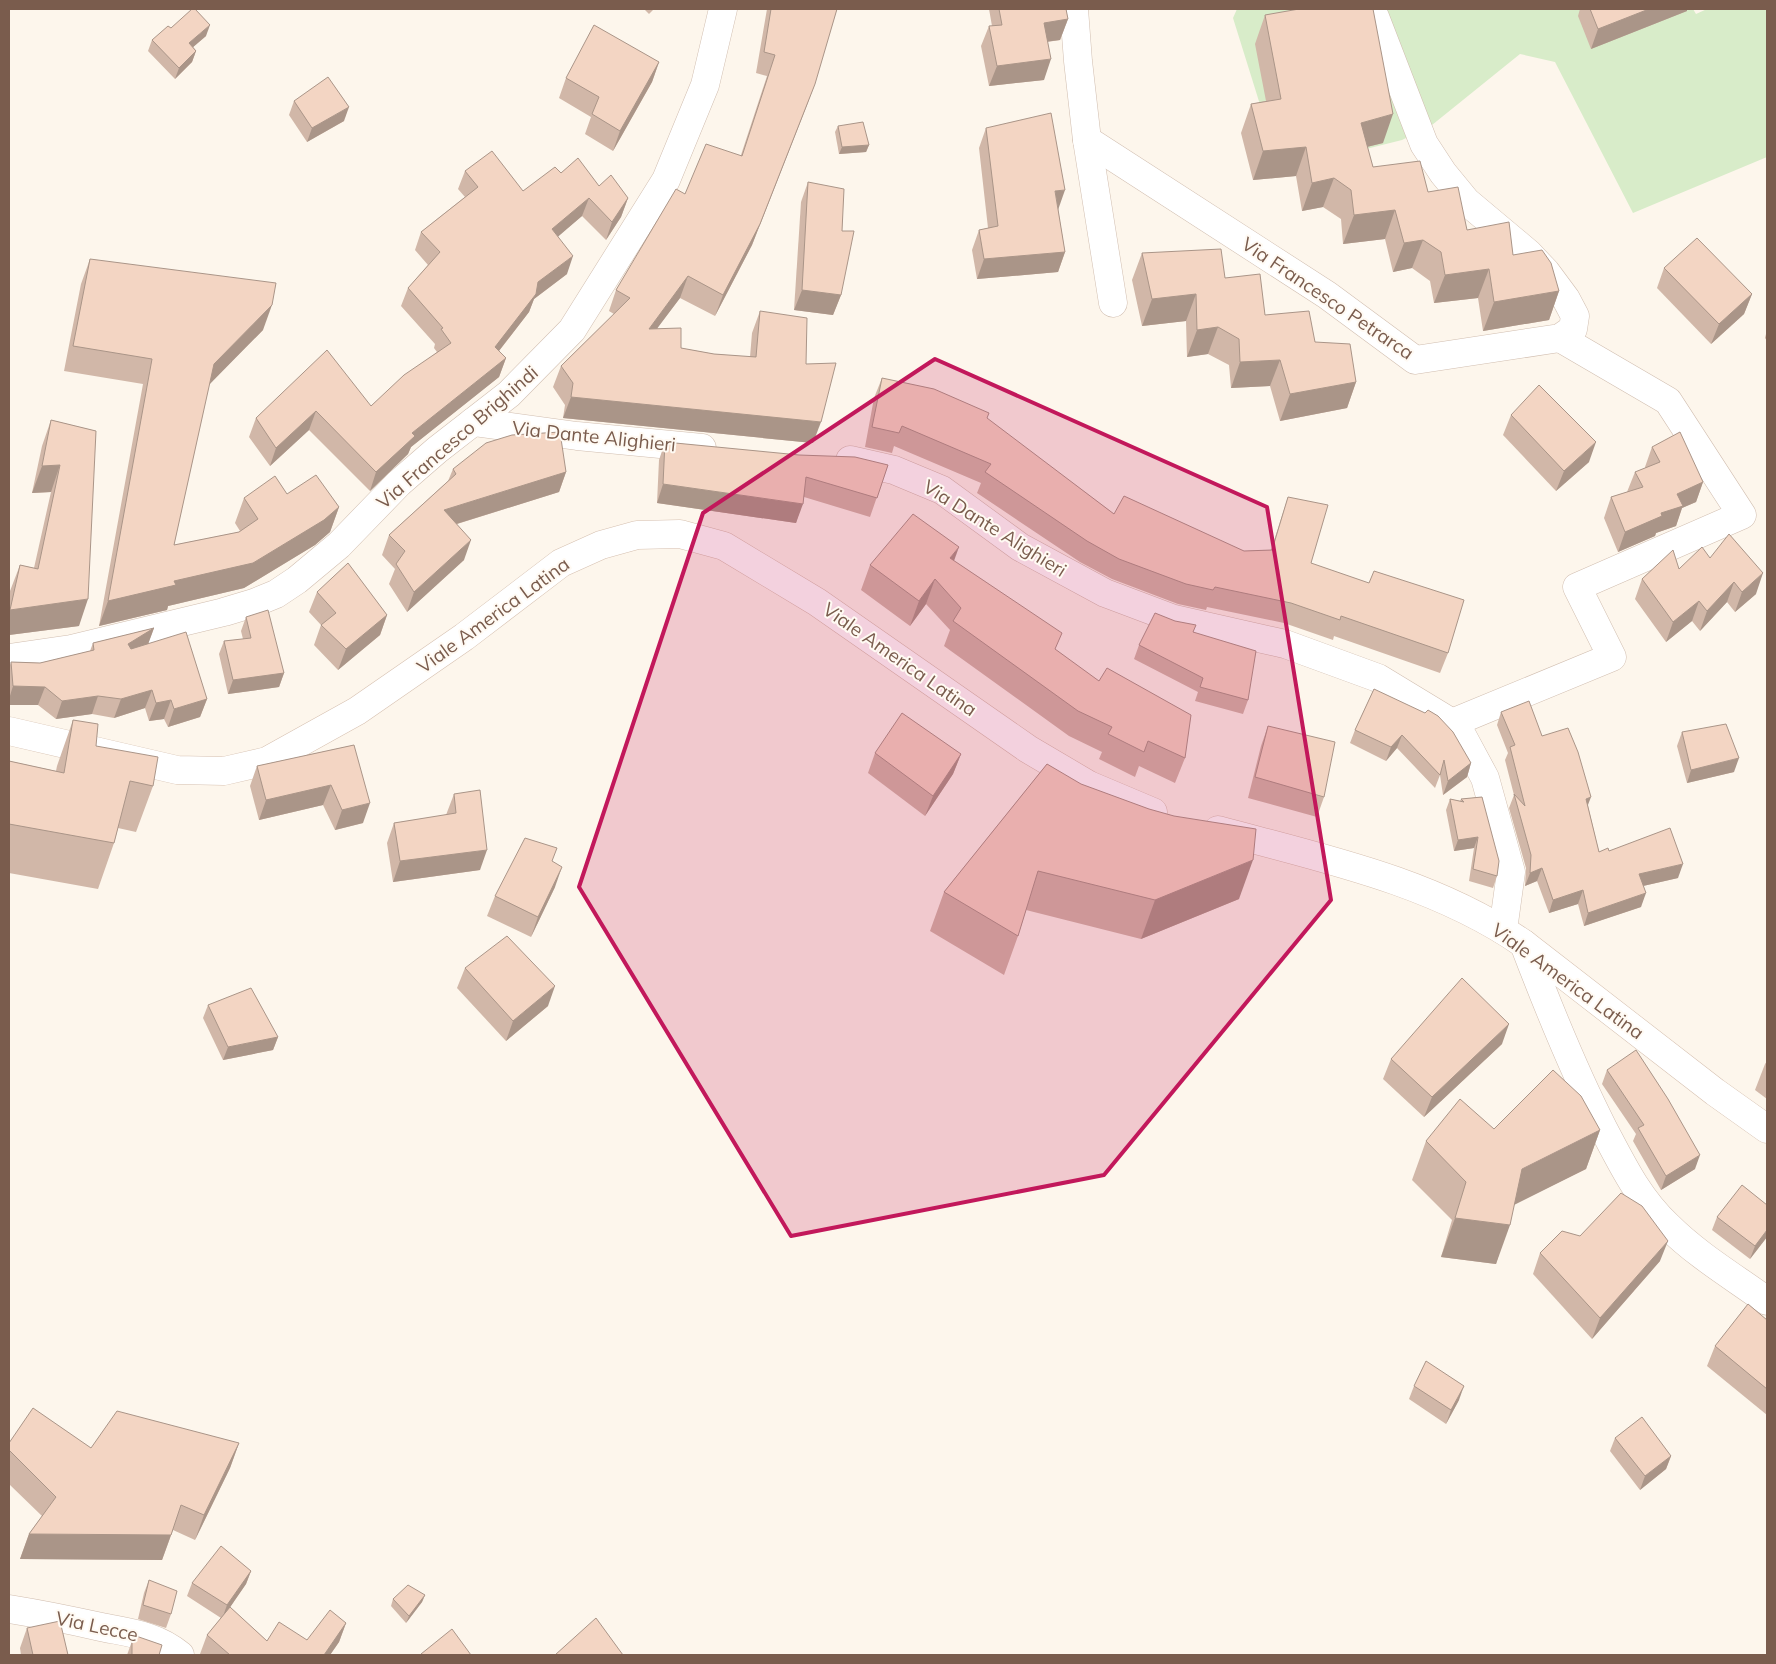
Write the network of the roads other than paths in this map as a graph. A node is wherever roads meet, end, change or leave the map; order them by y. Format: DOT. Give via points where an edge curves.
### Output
graph roads {
  1 [pos="723,9"];
  2 [pos="1074,9"];
  3 [pos="1367,9"];
  4 [pos="1087,140"];
  5 [pos="1113,303"];
  6 [pos="1560,338"];
  7 [pos="473,422"];
  8 [pos="725,451"];
  9 [pos="822,459"];
  10 [pos="9,658"];
  11 [pos="1452,723"];
  12 [pos="9,731"];
  13 [pos="1513,937"];
  14 [pos="1767,1129"];
  15 [pos="1767,1301"];
  16 [pos="9,1609"];
  17 [pos="180,1655"];
  1 -- 7 [label="street, Via Francesco Brighindi" via="705,85 666,180 572,330 509,394"];
  2 -- 4 [label="street"];
  3 -- 6 [label="street" via="1375,17 1424,144 1443,173 1466,201 1528,252 1566,299 1575,316 1573,329"];
  4 -- 5 [label="street"];
  4 -- 6 [label="street, Via Francesco Petrarca" via="1327,296 1415,360"];
  6 -- 11 [label="street" via="1668,401 1742,515 1577,586 1612,657"];
  7 -- 8 [label="street, Via Dante Alighieri"];
  7 -- 10 [label="street, Via Francesco Brighindi" via="399,483 339,545 276,594 224,612 71,649"];
  9 -- 11 [label="street, Via Dante Alighieri" via="850,460 894,470 942,490 1020,547 1105,593 1174,619 1286,644 1378,678"];
  11 -- 13 [label="street, Via Dante Alighieri" via="1457,726 1485,778 1511,872"];
  12 -- 13 [label="street, Viale America Latina" via="177,770 224,771 267,761 357,711 464,637 561,563 601,545 637,535 680,534 724,546 817,602 1028,749 1088,785 1154,813 1342,863 1436,897"];
  13 -- 14 [label="street, Viale America Latina"];
  13 -- 15 [label="street" via="1585,1093 1630,1180 1668,1226"];
  16 -- 17 [label="street, Via Lecce" via="134,1633 166,1644"];
}
